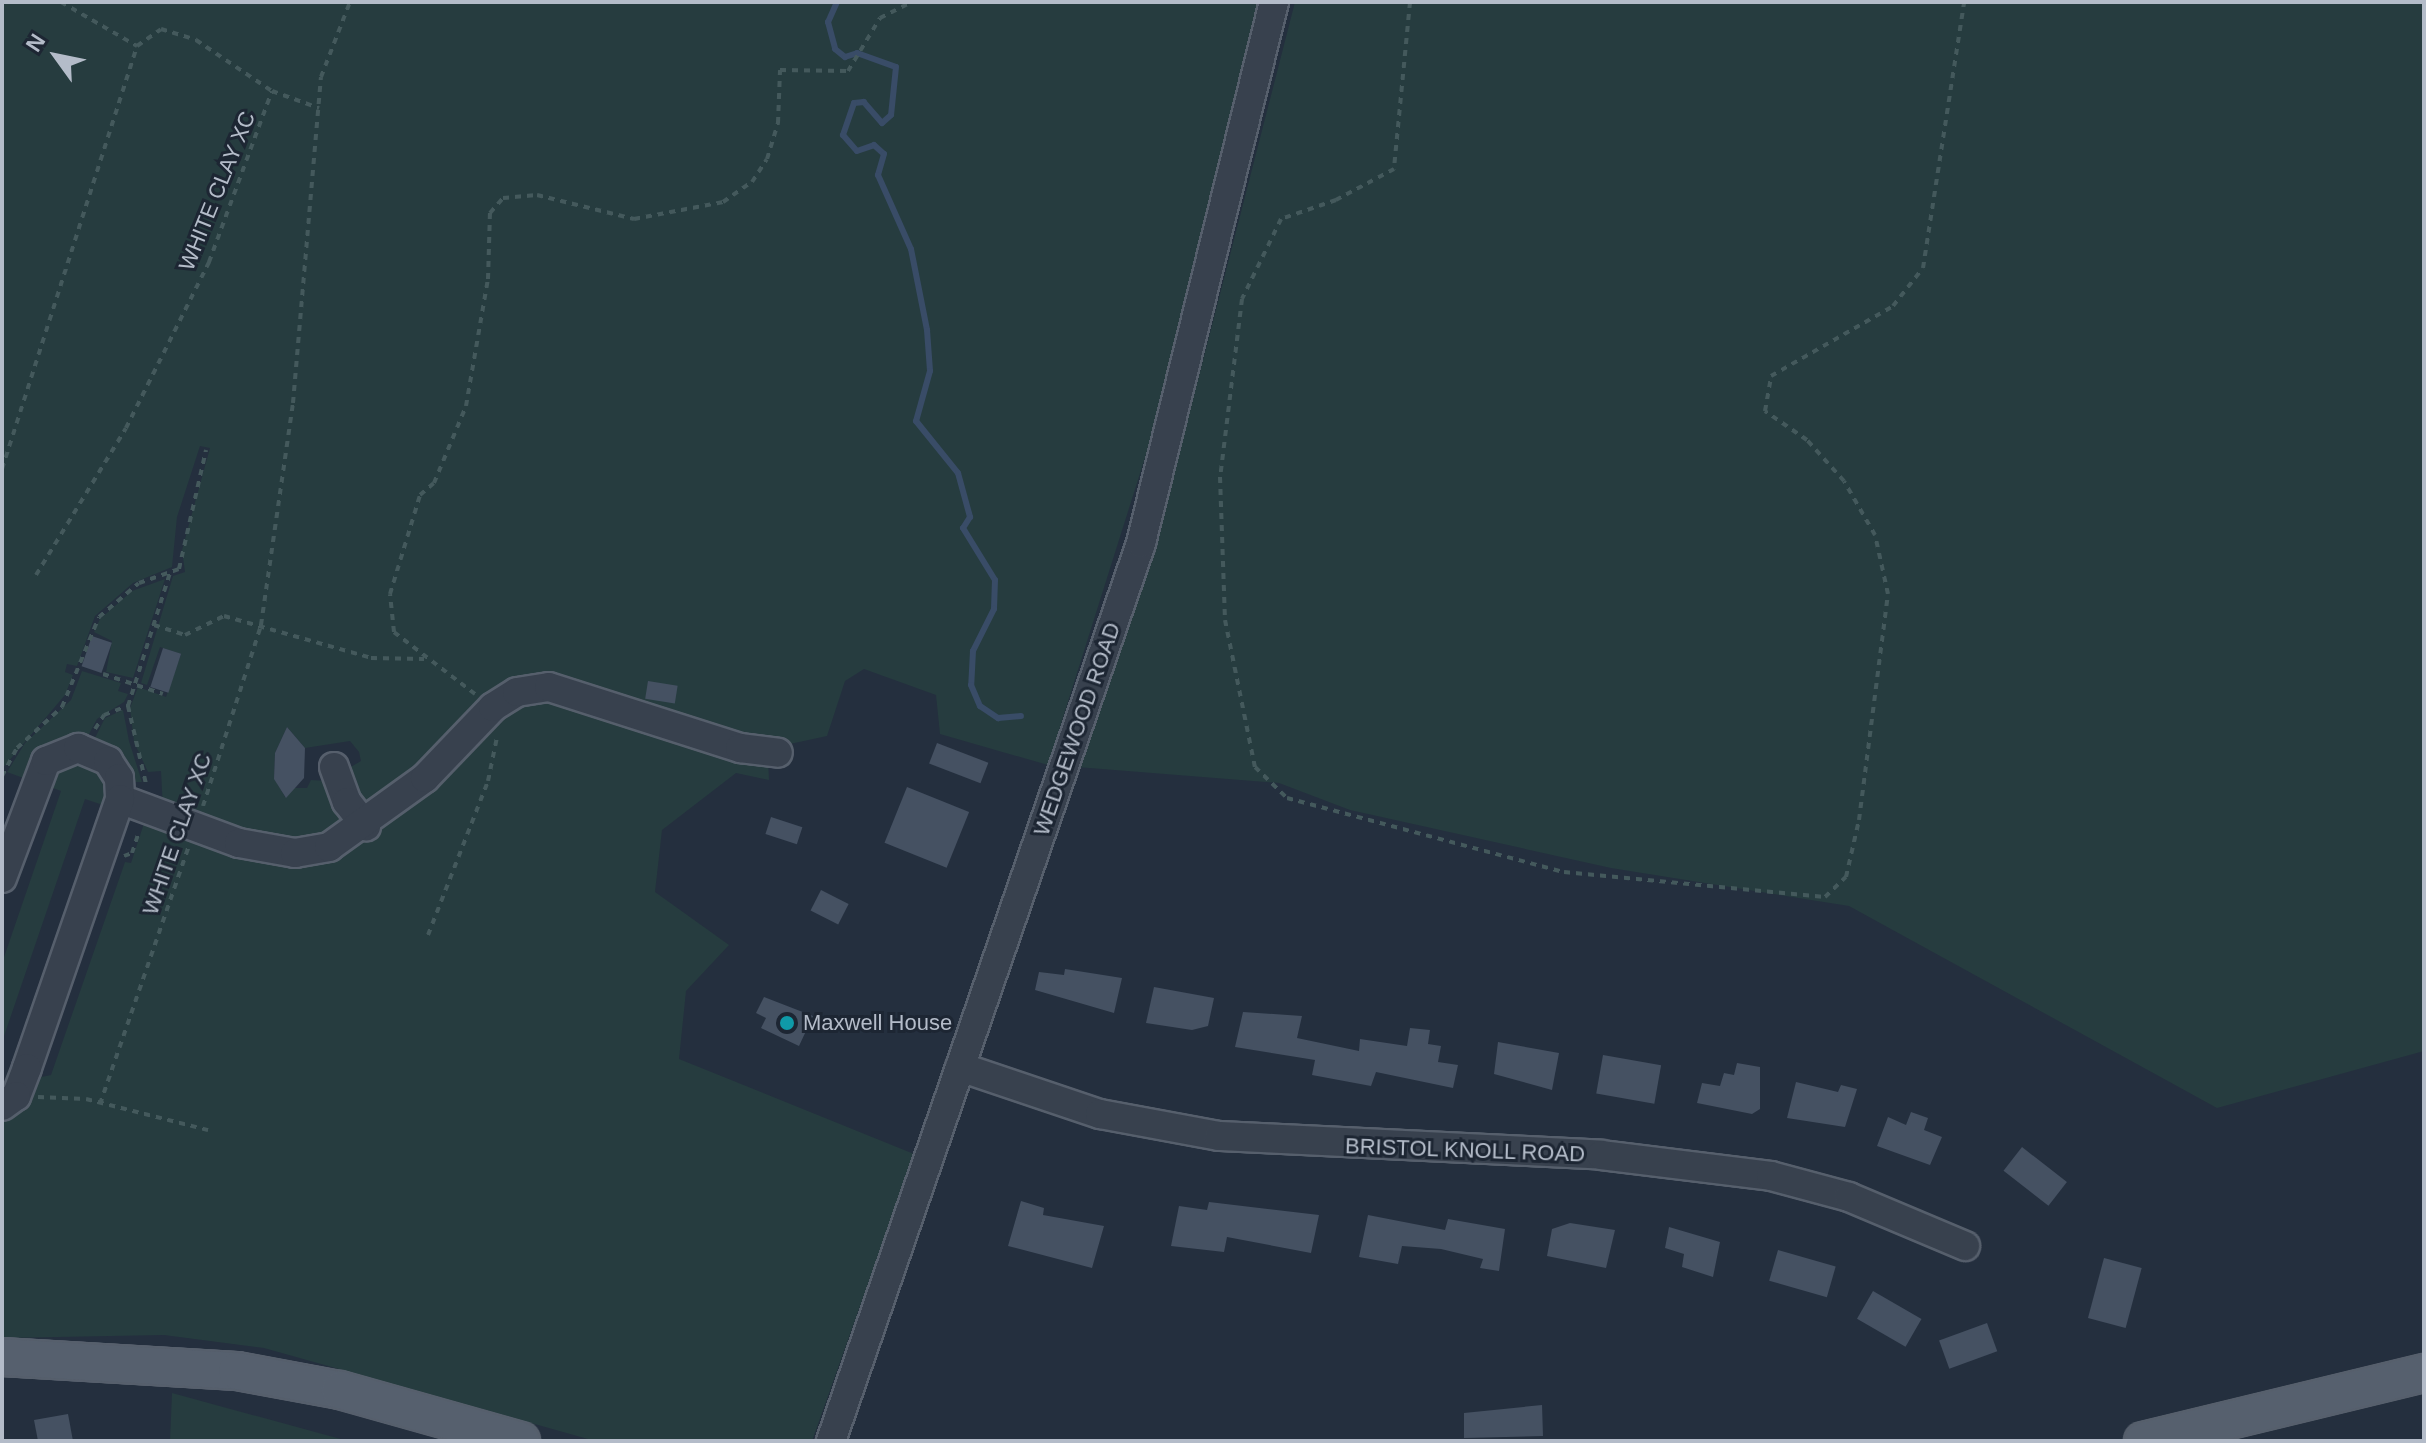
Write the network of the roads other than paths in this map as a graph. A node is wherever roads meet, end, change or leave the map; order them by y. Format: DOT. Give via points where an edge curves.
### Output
graph roads {
  1 [pos="1274,2"];
  2 [pos="778,753"];
  3 [pos="334,767"];
  4 [pos="120,799"];
  5 [pos="366,826"];
  6 [pos="2,878"];
  7 [pos="960,1067"];
  8 [pos="9,1101"];
  9 [pos="1965,1246"];
  10 [pos="2,1357"];
  11 [pos="2424,1373"];
  12 [pos="521,1441"];
  13 [pos="831,1441"];
  14 [pos="2143,1441"];
  1 -- 7 [label="street, WEDGEWOOD ROAD" via="1141,543"];
  2 -- 5 [label="street" via="740,748 549,687 517,692 493,707 425,778"];
  3 -- 5 [label="street" via="347,802"];
  4 -- 5 [label="street" via="195,828 295,853 329,847"];
  4 -- 6 [label="street" via="114,769 90,750 56,754 39,771"];
  4 -- 8 [label="street"];
  7 -- 9 [label="street, BRISTOL KNOLL ROAD" via="1100,1114 1219,1136 1369,1148 1601,1155 1771,1176 1849,1197"];
  7 -- 13 [label="street, WEDGEWOOD ROAD"];
  10 -- 12 [label="main road" via="156,1362 273,1376"];
  11 -- 14 [label="main road"];
}
